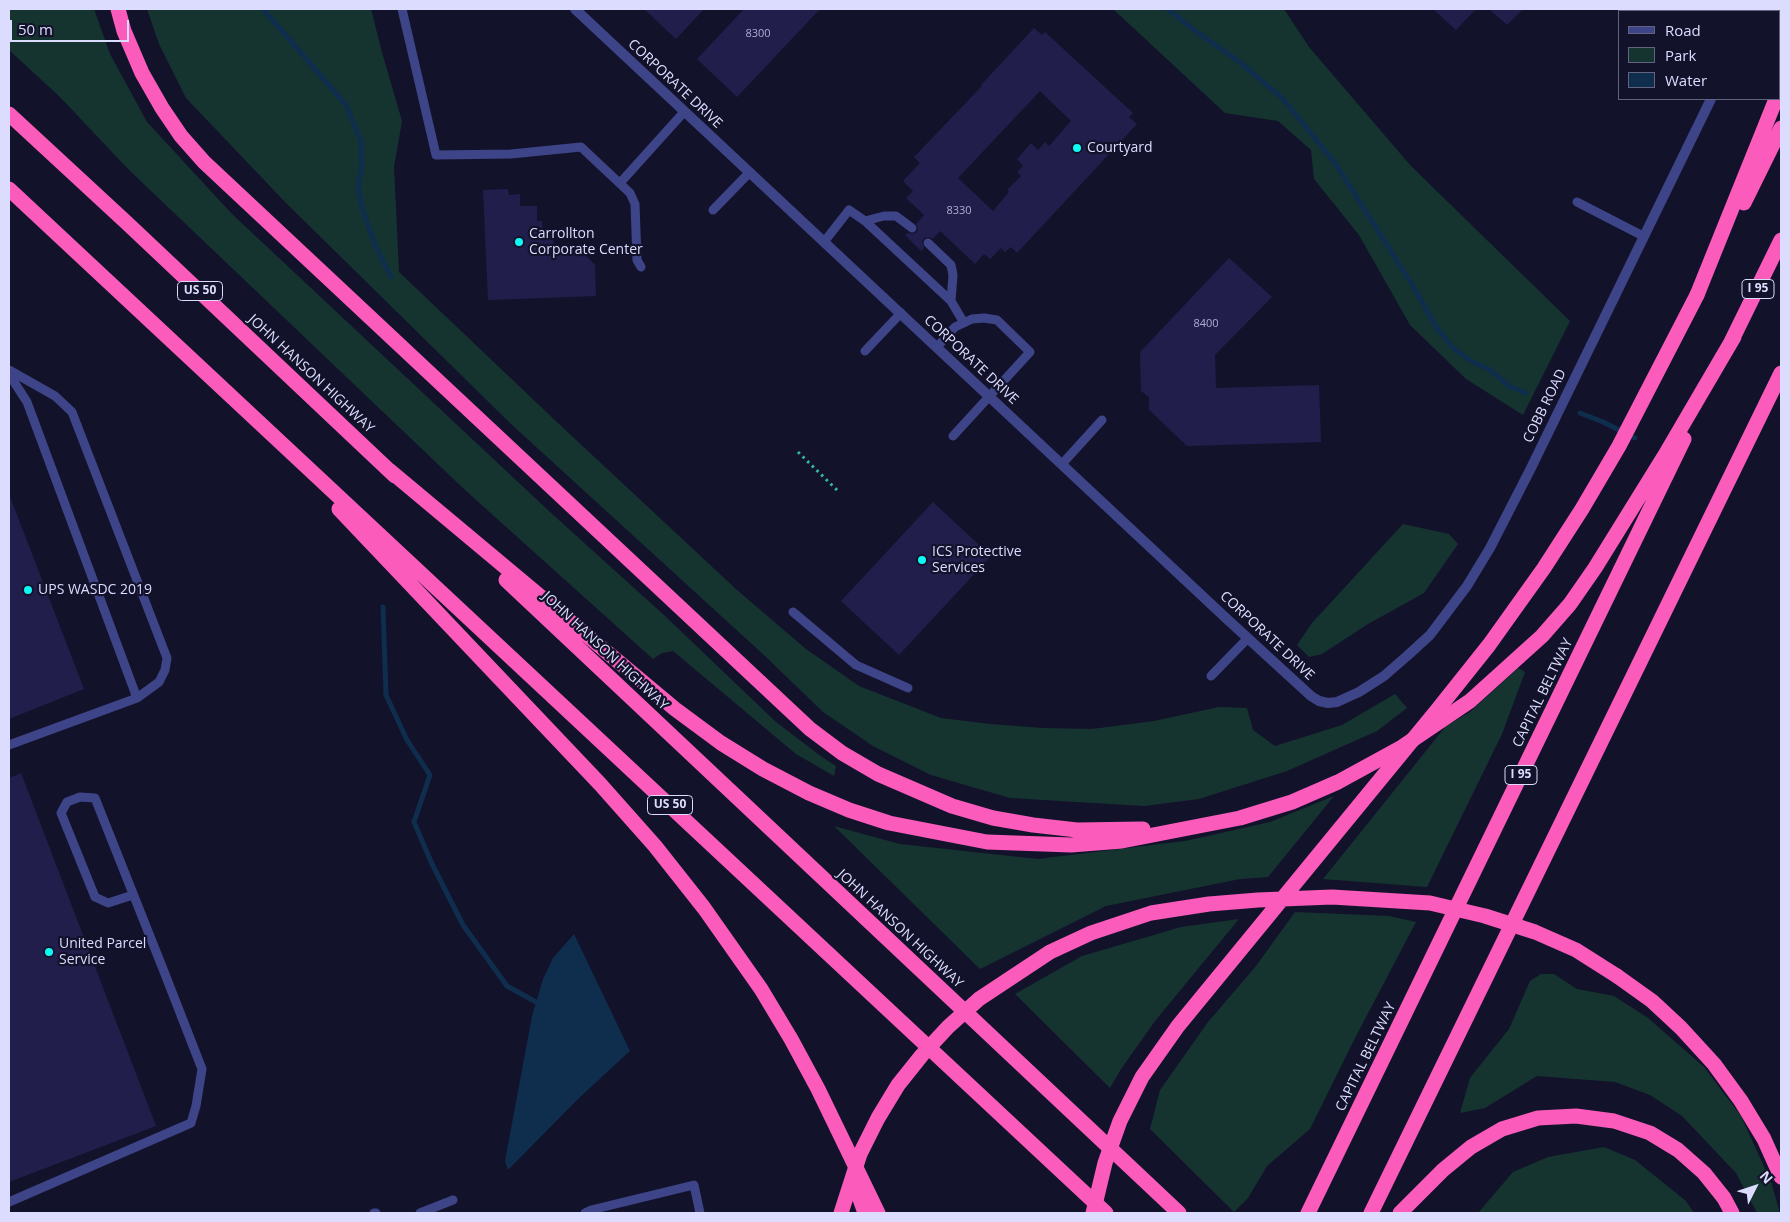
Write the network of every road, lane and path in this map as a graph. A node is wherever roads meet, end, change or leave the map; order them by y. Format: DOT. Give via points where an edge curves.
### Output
graph roads {
  1 [pos="118,9"];
  2 [pos="402,9"];
  3 [pos="575,9"];
  4 [pos="1711,100"];
  5 [pos="1776,100"];
  6 [pos="684,112"];
  7 [pos="9,114"];
  8 [pos="1781,128"];
  9 [pos="750,173"];
  10 [pos="620,183"];
  11 [pos="9,189"];
  12 [pos="1577,202"];
  13 [pos="713,210"];
  14 [pos="866,221"];
  15 [pos="912,228"];
  16 [pos="1643,236"];
  17 [pos="1781,240"];
  18 [pos="824,242"];
  19 [pos="928,243"];
  20 [pos="641,267"];
  21 [pos="1697,295"];
  22 [pos="951,301"];
  23 [pos="901,313"];
  24 [pos="964,323"];
  25 [pos="1734,337"];
  26 [pos="937,346"];
  27 [pos="865,351"];
  28 [pos="9,372"];
  29 [pos="1781,373"];
  30 [pos="990,395"];
  31 [pos="234,398"];
  32 [pos="1102,420"];
  33 [pos="953,436"];
  34 [pos="798,452"];
  35 [pos="1062,464"];
  36 [pos="389,470"];
  37 [pos="838,491"];
  38 [pos="794,612"];
  39 [pos="1248,638"];
  40 [pos="1211,676"];
  41 [pos="908,688"];
  42 [pos="1359,692"];
  43 [pos="136,698"];
  44 [pos="9,744"];
  45 [pos="1194,827"];
  46 [pos="133,895"];
  47 [pos="818,1089"];
  48 [pos="1781,1177"];
  49 [pos="452,1200"];
  50 [pos="9,1202"];
  51 [pos="420,1213"];
  52 [pos="585,1213"];
  53 [pos="700,1213"];
  54 [pos="841,1213"];
  55 [pos="865,1213"];
  56 [pos="878,1213"];
  57 [pos="1093,1213"];
  58 [pos="1106,1213"];
  59 [pos="1179,1213"];
  60 [pos="1308,1213"];
  61 [pos="1371,1213"];
  62 [pos="1400,1213"];
  63 [pos="1732,1213"];
  1 -- 45 [label="highway" via="146,80 181,136 204,162 810,729 878,774 952,806 993,818 1077,830"];
  2 -- 10 [label="lane" via="436,155 511,154 581,147"];
  3 -- 6 [label="street, CORPORATE DRIVE"];
  4 -- 16 [label="street, COBB ROAD"];
  5 -- 21 [label="highway"];
  6 -- 9 [label="street, CORPORATE DRIVE"];
  6 -- 10 [label="lane"];
  7 -- 36 [label="highway, JOHN HANSON HIGHWAY / US 50"];
  8 -- 21 [label="highway"];
  9 -- 13 [label="lane"];
  9 -- 18 [label="street, CORPORATE DRIVE"];
  10 -- 20 [label="lane" via="635,204 637,260"];
  11 -- 31 [label="highway, US 50"];
  12 -- 16 [label="lane"];
  14 -- 15 [label="lane" via="896,216"];
  14 -- 18 [label="lane" via="849,210"];
  14 -- 22 [label="lane"];
  16 -- 42 [label="street, COBB ROAD" via="1531,468 1468,586 1430,635 1384,676"];
  17 -- 25 [label="highway, CAPITAL BELTWAY / I 95"];
  18 -- 23 [label="street, CORPORATE DRIVE"];
  19 -- 22 [label="lane" via="951,266"];
  21 -- 57 [label="highway, bridge" via="1618,446 1544,568 1444,702 1178,1026 1142,1077 1120,1120"];
  22 -- 24 [label="lane"];
  23 -- 26 [label="street, CORPORATE DRIVE"];
  23 -- 27 [label="lane"];
  24 -- 26 [label="lane" via="955,327"];
  24 -- 30 [label="lane" via="972,319 997,320 1030,352"];
  25 -- 45 [label="highway" via="1595,568 1542,636 1505,670 1470,701 1402,747 1338,782 1292,802 1240,818"];
  25 -- 60 [label="highway, CAPITAL BELTWAY / I 95"];
  26 -- 30 [label="street, CORPORATE DRIVE"];
  28 -- 43 [label="lane" via="27,402"];
  28 -- 43 [label="lane" via="55,396 72,412 167,658 160,682"];
  29 -- 61 [label="highway"];
  30 -- 33 [label="lane"];
  30 -- 35 [label="street, CORPORATE DRIVE"];
  31 -- 47 [label="highway" via="655,846 761,989"];
  31 -- 58 [label="highway, US 50"];
  32 -- 35 [label="lane"];
  34 -- 37 [label="path"];
  35 -- 39 [label="street, CORPORATE DRIVE"];
  36 -- 45 [label="highway" via="675,710 721,743 809,794 889,822 987,842 1072,845 1122,841"];
  36 -- 59 [label="highway, JOHN HANSON HIGHWAY / US 50"];
  38 -- 41 [label="lane" via="856,665"];
  39 -- 40 [label="lane"];
  39 -- 42 [label="street, CORPORATE DRIVE" via="1319,701 1337,702"];
  43 -- 44 [label="lane"];
  46 -- 46 [label="lane" via="95,798 80,797 67,802 61,813 95,897 108,904"];
  46 -- 50 [label="lane" via="202,1070 191,1123"];
  47 -- 55 [label="highway"];
  47 -- 56 [label="highway"];
  48 -- 54 [label="highway, bridge" via="1764,1139 1714,1064 1652,1001 1576,950 1485,916 1430,903 1332,897 1209,904 1151,913 1091,932 1050,952 980,999 922,1054 878,1118 860,1154"];
  49 -- 51 [label="lane"];
  52 -- 53 [label="lane" via="694,1184"];
  62 -- 63 [label="highway" via="1470,1147 1502,1129 1538,1118 1576,1116 1614,1121 1650,1133 1678,1150 1704,1174"];
}
